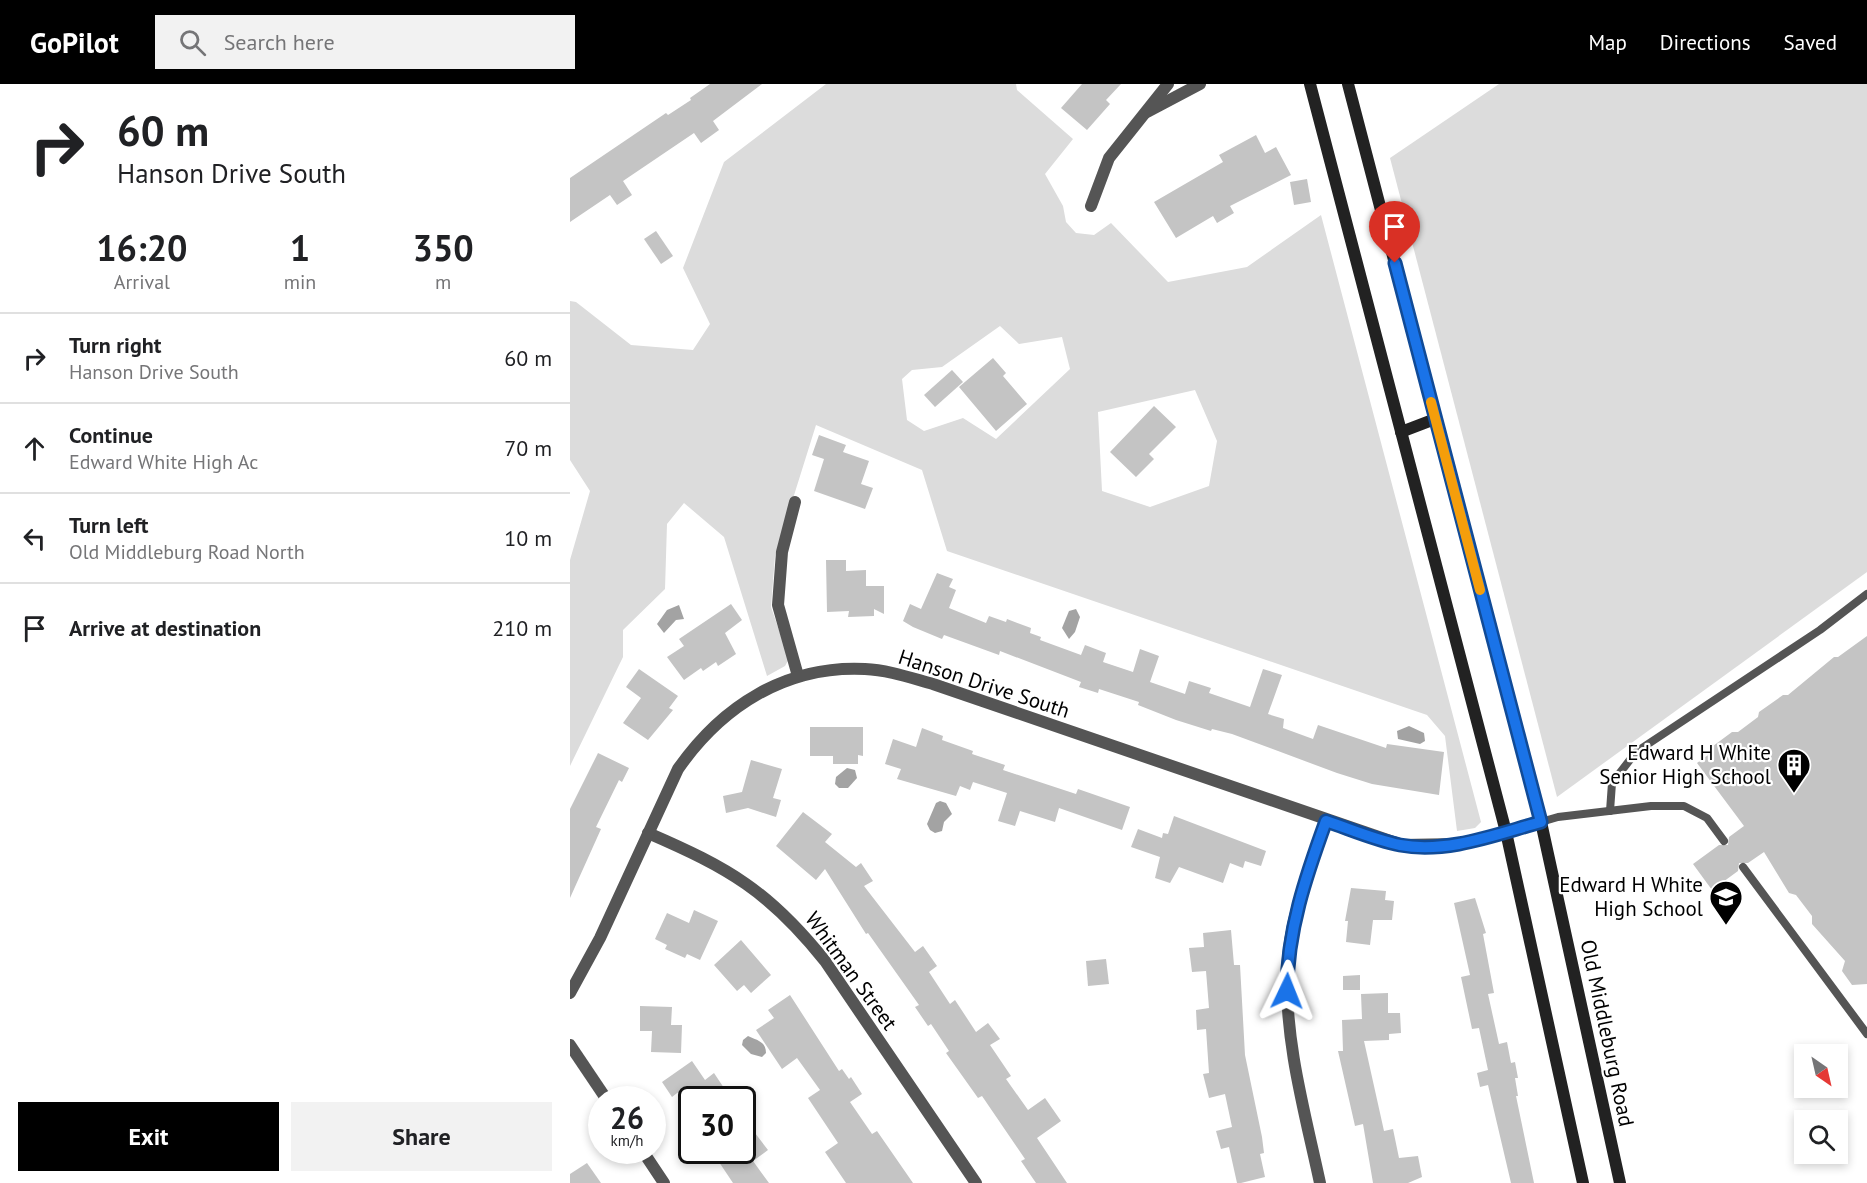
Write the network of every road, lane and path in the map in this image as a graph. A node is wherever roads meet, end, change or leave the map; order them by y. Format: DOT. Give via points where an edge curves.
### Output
graph roads {
  1 [pos="1168,84"];
  2 [pos="1200,84"];
  3 [pos="1310,84"];
  4 [pos="1348,84"];
  5 [pos="1144,114"];
  6 [pos="1091,206"];
  7 [pos="1436,419"];
  8 [pos="1401,432"];
  9 [pos="795,502"];
  10 [pos="1867,594"];
  11 [pos="798,676"];
  12 [pos="1611,811"];
  13 [pos="1326,821"];
  14 [pos="1541,822"];
  15 [pos="1506,832"];
  16 [pos="648,833"];
  17 [pos="1724,841"];
  18 [pos="1743,867"];
  19 [pos="570,993"];
  20 [pos="1867,1034"];
  21 [pos="570,1045"];
  22 [pos="598,1086"];
  23 [pos="651,1164"];
  24 [pos="664,1183"];
  25 [pos="975,1183"];
  26 [pos="1320,1183"];
  27 [pos="1583,1183"];
  28 [pos="1620,1183"];
  1 -- 5 [label="street"];
  2 -- 5 [label="street"];
  3 -- 8 [label="main road"];
  4 -- 7 [label="main road, Old Middleburg Road"];
  5 -- 6 [label="street" via="1109,158"];
  7 -- 8 [label="main road"];
  7 -- 14 [label="main road, Old Middleburg Road"];
  8 -- 15 [label="main road"];
  9 -- 11 [label="street" via="782,552 778,605"];
  10 -- 12 [label="lane" via="1820,630 1636,752 1612,783"];
  11 -- 13 [label="street, Hanson Drive South" via="865,669 900,675"];
  11 -- 16 [label="street, Hanson Drive South" via="739,704 693,747 678,769"];
  12 -- 14 [label="lane"];
  12 -- 17 [label="lane" via="1684,806 1707,818"];
  13 -- 15 [label="street, Hanson Drive South" via="1402,845 1458,844"];
  13 -- 26 [label="street" via="1293,926 1287,969 1295,1071"];
  14 -- 15 [label="lane"];
  14 -- 28 [label="main road, Old Middleburg Road"];
  15 -- 27 [label="main road"];
  16 -- 19 [label="street, Hanson Drive South"];
  16 -- 25 [label="street, Whitman Street" via="735,874 770,900 801,931"];
  18 -- 20 [label="lane"];
  21 -- 22 [label="street"];
  23 -- 24 [label="street"];
}
